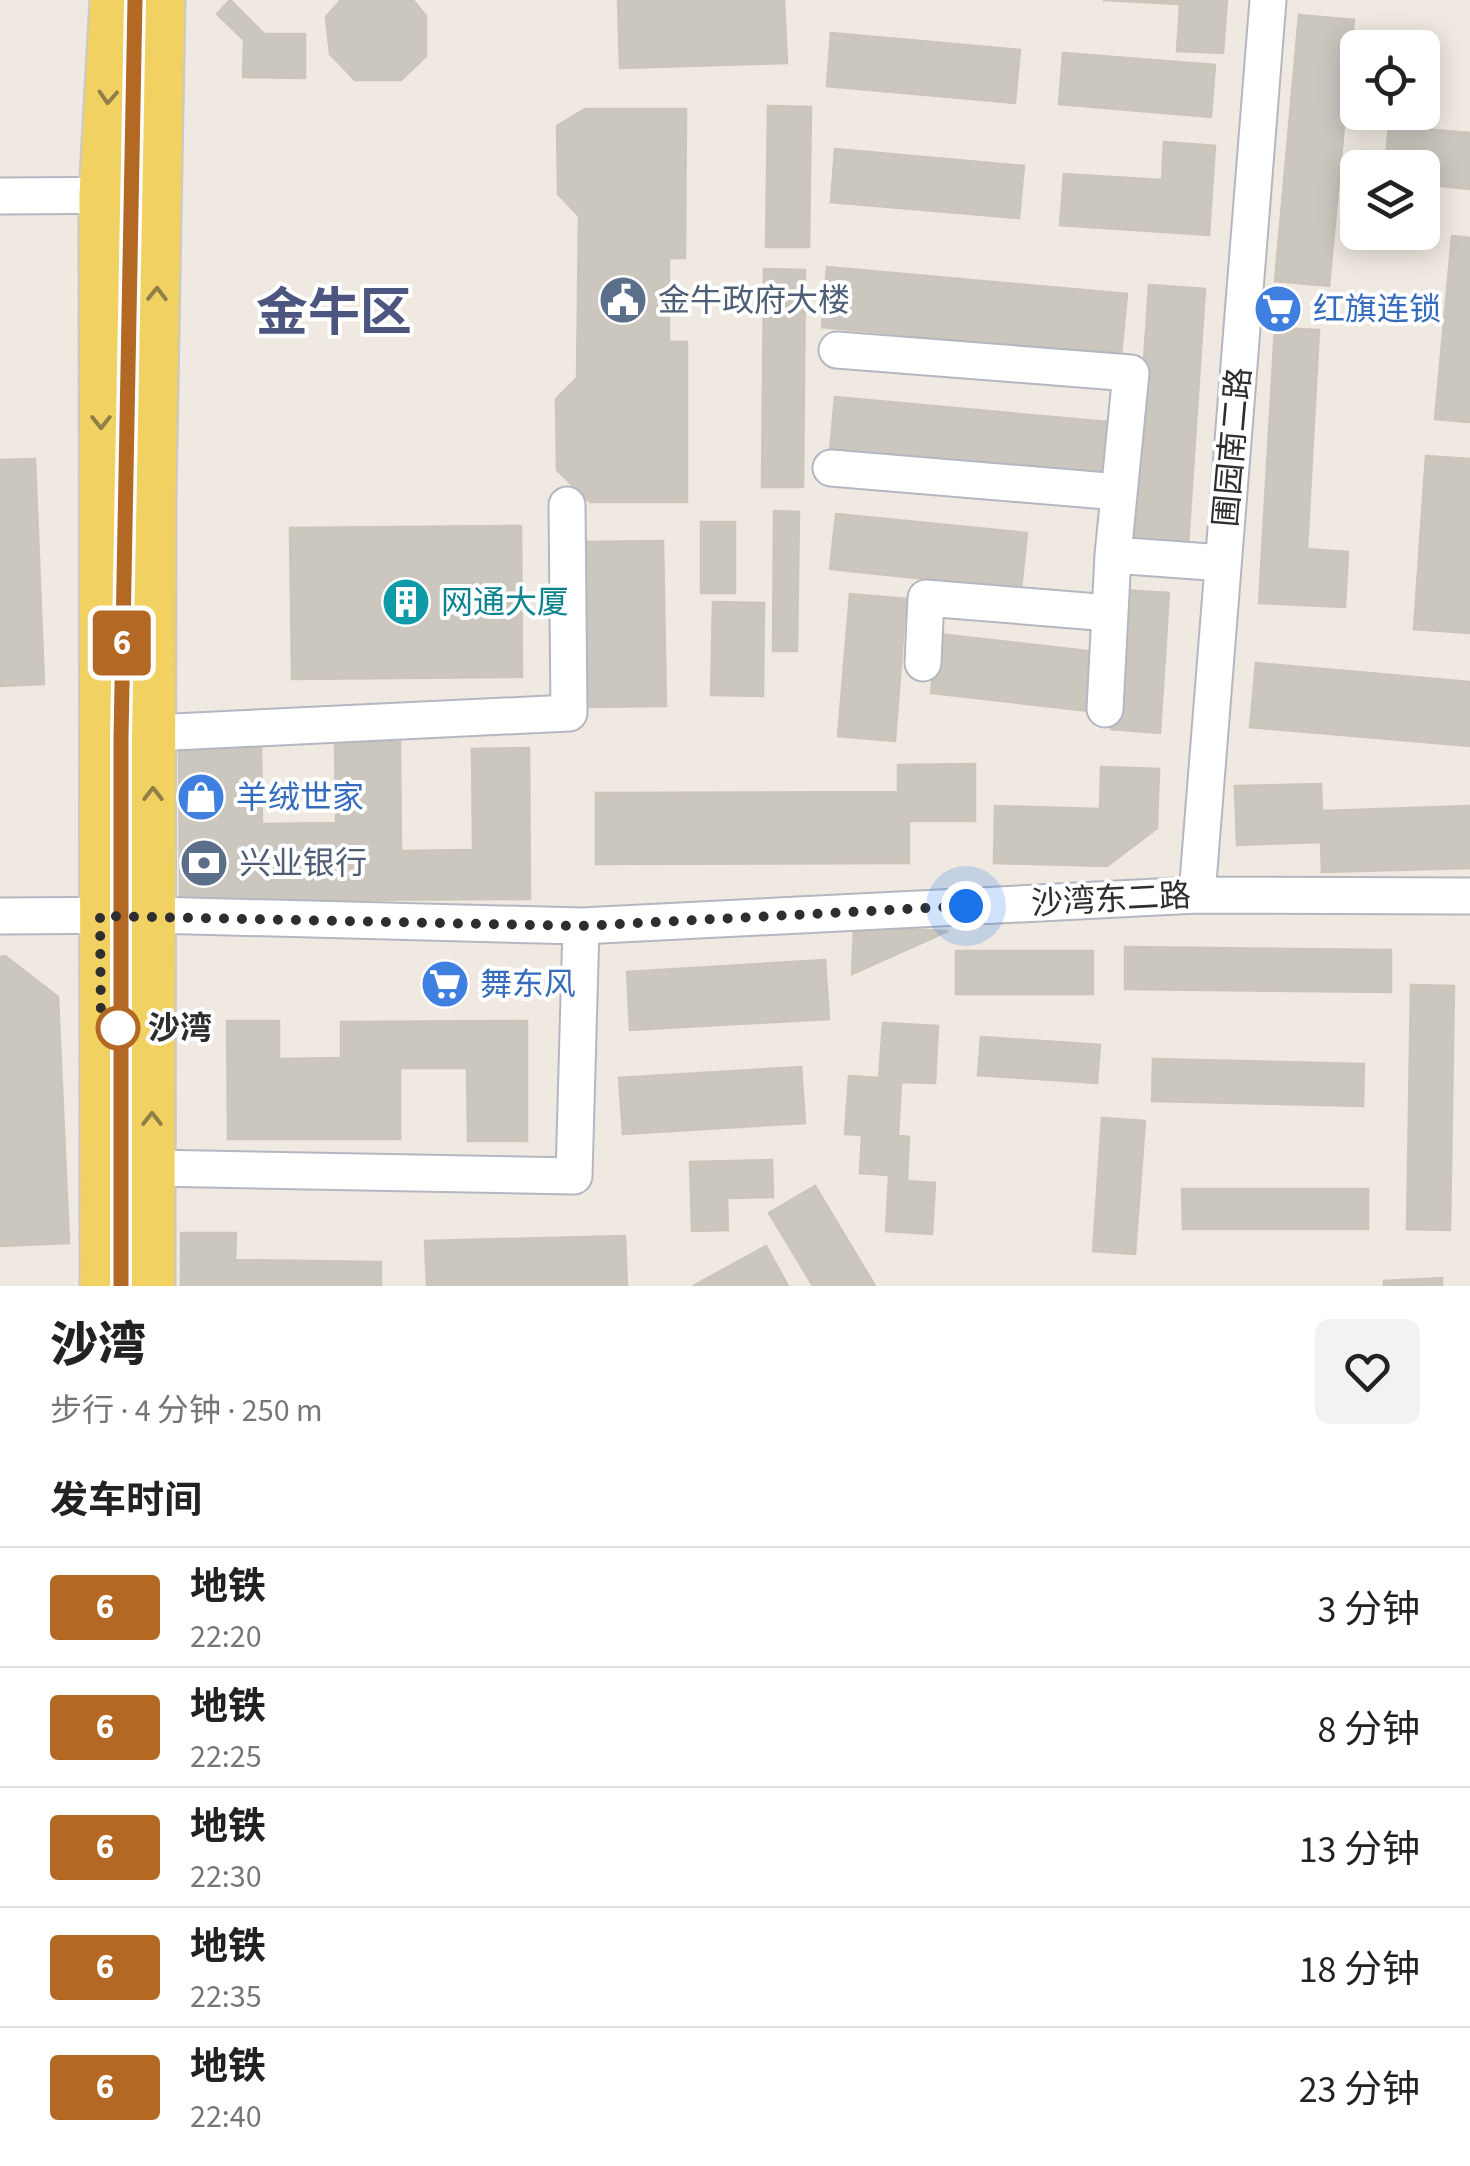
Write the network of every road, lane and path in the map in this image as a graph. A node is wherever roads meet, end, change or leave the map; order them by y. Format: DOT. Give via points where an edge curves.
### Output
graph roads {
  1 [pos="114,0"];
  2 [pos="162,0"];
  3 [pos="1268,0"];
  4 [pos="102,195"];
  5 [pos="158,195"];
  6 [pos="0,196"];
  7 [pos="837,350"];
  8 [pos="831,468"];
  9 [pos="1119,492"];
  10 [pos="567,505"];
  11 [pos="1112,555"];
  12 [pos="1223,563"];
  13 [pos="1110,613"];
  14 [pos="923,662"];
  15 [pos="1105,709"];
  16 [pos="154,733"];
  17 [pos="1197,895"];
  18 [pos="1470,896"];
  19 [pos="154,915"];
  20 [pos="0,916"];
  21 [pos="100,916"];
  22 [pos="581,926"];
  23 [pos="152,1168"];
  24 [pos="103,1286"];
  25 [pos="152,1286"];
  1 -- 4 [label="main road, one-way"];
  2 -- 5 [label="main road"];
  3 -- 12 [label="street, 圃园南二路"];
  4 -- 5 [label="street"];
  4 -- 6 [label="street"];
  4 -- 21 [label="main road, one-way"];
  16 -- 5 [label="main road, one-way"];
  7 -- 9 [label="street" via="1131,373"];
  8 -- 9 [label="street"];
  9 -- 11 [label="street"];
  10 -- 16 [label="street" via="569,713"];
  11 -- 12 [label="street"];
  11 -- 13 [label="street"];
  12 -- 17 [label="street, 圃园南二路"];
  13 -- 14 [label="street" via="926,598"];
  13 -- 15 [label="street"];
  19 -- 16 [label="main road, one-way"];
  17 -- 18 [label="street, 沙湾东二路"];
  17 -- 22 [label="street, 沙湾东二路"];
  19 -- 21 [label="street, 沙湾东二路"];
  19 -- 22 [label="street, 沙湾东二路"];
  23 -- 19 [label="main road, one-way"];
  20 -- 21 [label="street, 沙湾东二路"];
  21 -- 24 [label="main road"];
  22 -- 23 [label="street" via="574,1176"];
  23 -- 25 [label="main road"];
}
